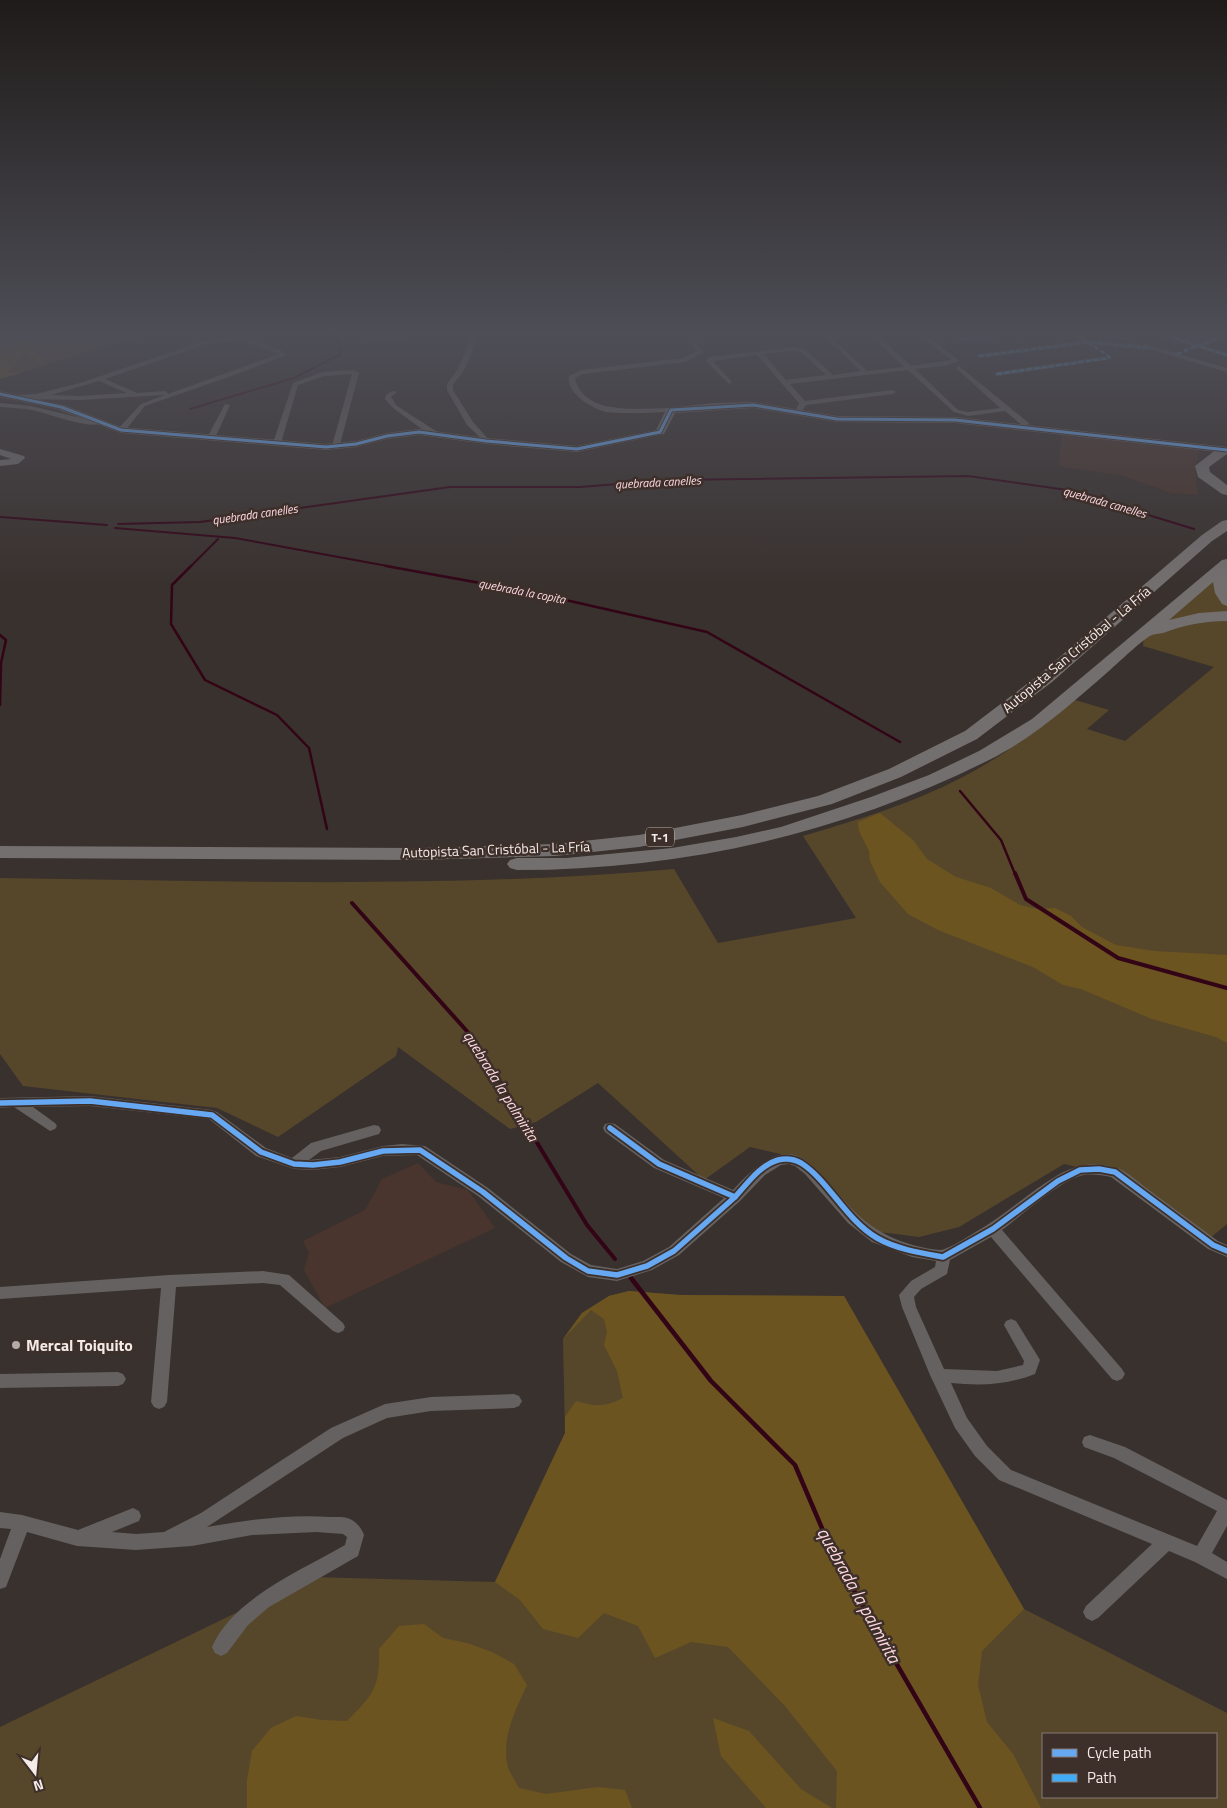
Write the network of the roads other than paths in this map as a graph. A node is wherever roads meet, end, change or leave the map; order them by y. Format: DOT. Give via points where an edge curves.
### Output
graph roads {
  1 [pos="68,417"];
  2 [pos="86,417"];
  3 [pos="132,417"];
  4 [pos="221,417"];
  5 [pos="285,417"];
  6 [pos="344,417"];
  7 [pos="411,417"];
  8 [pos="467,417"];
  9 [pos="667,417"];
  10 [pos="832,417"];
  11 [pos="1017,417"];
  12 [pos="98,423"];
  13 [pos="1026,424"];
  14 [pos="120,430"];
  15 [pos="433,433"];
  16 [pos="212,436"];
  17 [pos="486,441"];
  18 [pos="277,443"];
  19 [pos="336,446"];
  20 [pos="1223,451"];
  21 [pos="0,452"];
  22 [pos="0,463"];
  23 [pos="1227,480"];
  24 [pos="1227,491"];
  25 [pos="1227,524"];
  26 [pos="1225,564"];
  27 [pos="1227,600"];
  28 [pos="1227,616"];
  29 [pos="1144,634"];
  30 [pos="0,852"];
  31 [pos="0,864"];
  32 [pos="16,1102"];
  33 [pos="0,1103"];
  34 [pos="50,1126"];
  35 [pos="610,1128"];
  36 [pos="374,1130"];
  37 [pos="294,1164"];
  38 [pos="735,1197"];
  39 [pos="993,1229"];
  40 [pos="1227,1251"];
  41 [pos="943,1257"];
  42 [pos="169,1281"];
  43 [pos="0,1293"];
  44 [pos="1012,1325"];
  45 [pos="338,1327"];
  46 [pos="1118,1374"];
  47 [pos="938,1375"];
  48 [pos="118,1379"];
  49 [pos="0,1381"];
  50 [pos="514,1401"];
  51 [pos="159,1402"];
  52 [pos="1090,1442"];
  53 [pos="1227,1509"];
  54 [pos="133,1516"];
  55 [pos="0,1520"];
  56 [pos="22,1523"];
  57 [pos="77,1538"];
  58 [pos="164,1540"];
  59 [pos="1166,1542"];
  60 [pos="1201,1556"];
  61 [pos="1227,1571"];
  62 [pos="0,1581"];
  63 [pos="1092,1612"];
  64 [pos="221,1647"];
  1 -- 12 [label="street"];
  2 -- 12 [label="street"];
  3 -- 14 [label="street"];
  4 -- 16 [label="street"];
  5 -- 18 [label="street"];
  6 -- 19 [label="street"];
  7 -- 15 [label="street"];
  8 -- 17 [label="street"];
  9 -- 17 [label="street" via="660,432 588,448"];
  10 -- 20 [label="street" via="955,420"];
  11 -- 13 [label="street"];
  12 -- 14 [label="street"];
  14 -- 16 [label="street"];
  15 -- 17 [label="street"];
  15 -- 19 [label="street" via="405,433"];
  16 -- 18 [label="street"];
  18 -- 19 [label="street"];
  20 -- 23 [label="highway" via="1215,471"];
  20 -- 24 [label="highway" via="1202,466 1203,474"];
  21 -- 22 [label="street" via="20,458"];
  25 -- 30 [label="highway, Autopista San Cristóbal - La Fría / T-1" via="1206,538 1046,678 971,735 895,773 824,800 743,821 639,841 555,850 418,854"];
  26 -- 27 [label="highway" via="1220,585"];
  26 -- 29 [label="highway, Autopista San Cristóbal - La Fría / T-1"];
  28 -- 29 [label="highway" via="1193,618"];
  29 -- 31 [label="highway, Autopista San Cristóbal - La Fría / T-1" via="1038,723 985,755 878,801 786,832 736,843 672,854 566,864"];
  32 -- 33 [label="street"];
  32 -- 34 [label="street"];
  32 -- 37 [label="street" via="90,1101 212,1115 261,1152"];
  35 -- 38 [label="street" via="659,1164"];
  36 -- 37 [label="street" via="316,1147"];
  37 -- 38 [label="street" via="340,1162 383,1151 420,1150 483,1192 566,1258 588,1271 617,1275 647,1266 674,1251"];
  38 -- 41 [label="street" via="773,1161 793,1158 802,1162 853,1219 877,1238 912,1251"];
  39 -- 40 [label="street" via="1058,1181 1080,1170 1098,1170 1115,1172 1214,1245"];
  39 -- 41 [label="street"];
  39 -- 46 [label="street"];
  41 -- 47 [label="street" via="942,1270 916,1285 906,1295"];
  42 -- 43 [label="street"];
  42 -- 45 [label="street" via="284,1278"];
  42 -- 51 [label="street"];
  44 -- 47 [label="street" via="1032,1360 1030,1369 999,1377"];
  47 -- 59 [label="street" via="961,1424 980,1451 1005,1475"];
  48 -- 49 [label="street"];
  50 -- 58 [label="street" via="431,1404 385,1411 337,1433 207,1519"];
  52 -- 53 [label="street" via="1119,1452"];
  53 -- 60 [label="street"];
  54 -- 57 [label="street"];
  55 -- 56 [label="street"];
  56 -- 57 [label="street"];
  56 -- 62 [label="street"];
  57 -- 58 [label="street" via="136,1542"];
  58 -- 64 [label="street" via="252,1527 316,1524 347,1526 356,1535 352,1550 264,1601 242,1619"];
  59 -- 60 [label="street"];
  59 -- 63 [label="street"];
  60 -- 61 [label="street"];
}
